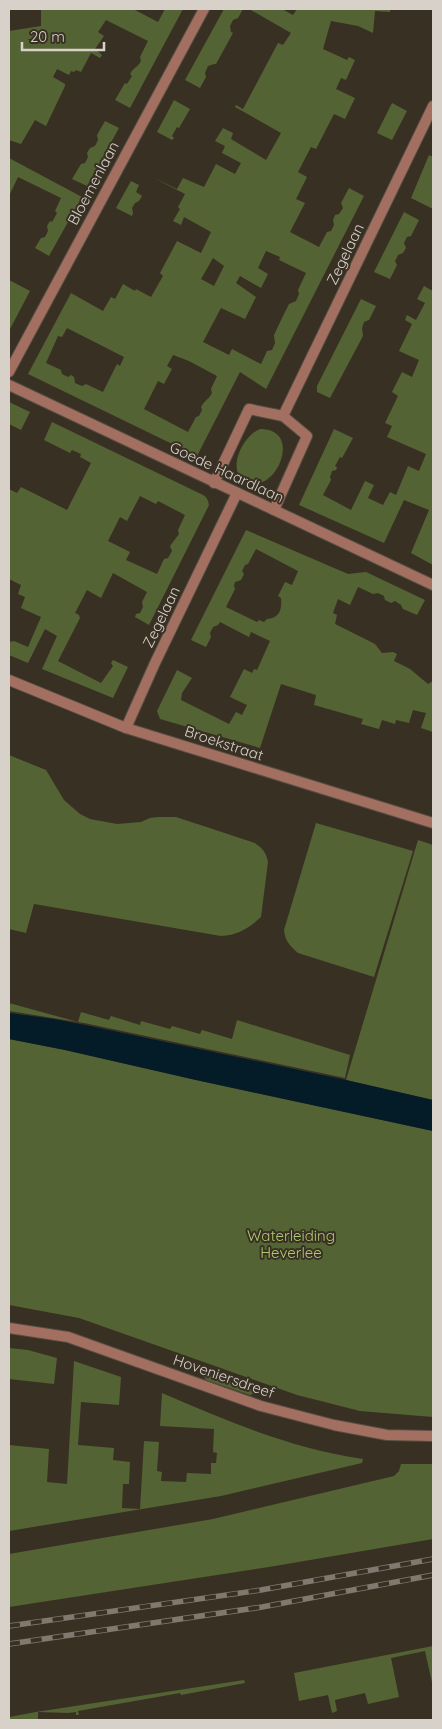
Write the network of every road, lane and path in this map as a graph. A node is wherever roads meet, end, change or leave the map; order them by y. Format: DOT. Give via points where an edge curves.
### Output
graph roads {
  1 [pos="204,9"];
  2 [pos="433,106"];
  3 [pos="9,372"];
  4 [pos="9,385"];
  5 [pos="283,416"];
  6 [pos="214,483"];
  7 [pos="237,493"];
  8 [pos="274,510"];
  9 [pos="433,585"];
  10 [pos="9,680"];
  11 [pos="126,728"];
  12 [pos="433,824"];
  13 [pos="9,1328"];
  14 [pos="433,1436"];
  1 -- 3 [label="street, Bloemenlaan"];
  2 -- 5 [label="street, Zegelaan"];
  4 -- 6 [label="street, Goede Haardlaan"];
  5 -- 6 [label="street" via="249,409"];
  5 -- 8 [label="street" via="307,436"];
  6 -- 7 [label="street, Goede Haardlaan"];
  7 -- 8 [label="street, Goede Haardlaan"];
  7 -- 11 [label="street, Zegelaan"];
  8 -- 9 [label="street, Goede Haardlaan"];
  10 -- 11 [label="street, Broekstraat"];
  11 -- 12 [label="street, Broekstraat"];
  13 -- 14 [label="street, Hoveniersdreef" via="68,1337 261,1406 334,1425 388,1435"];
}
